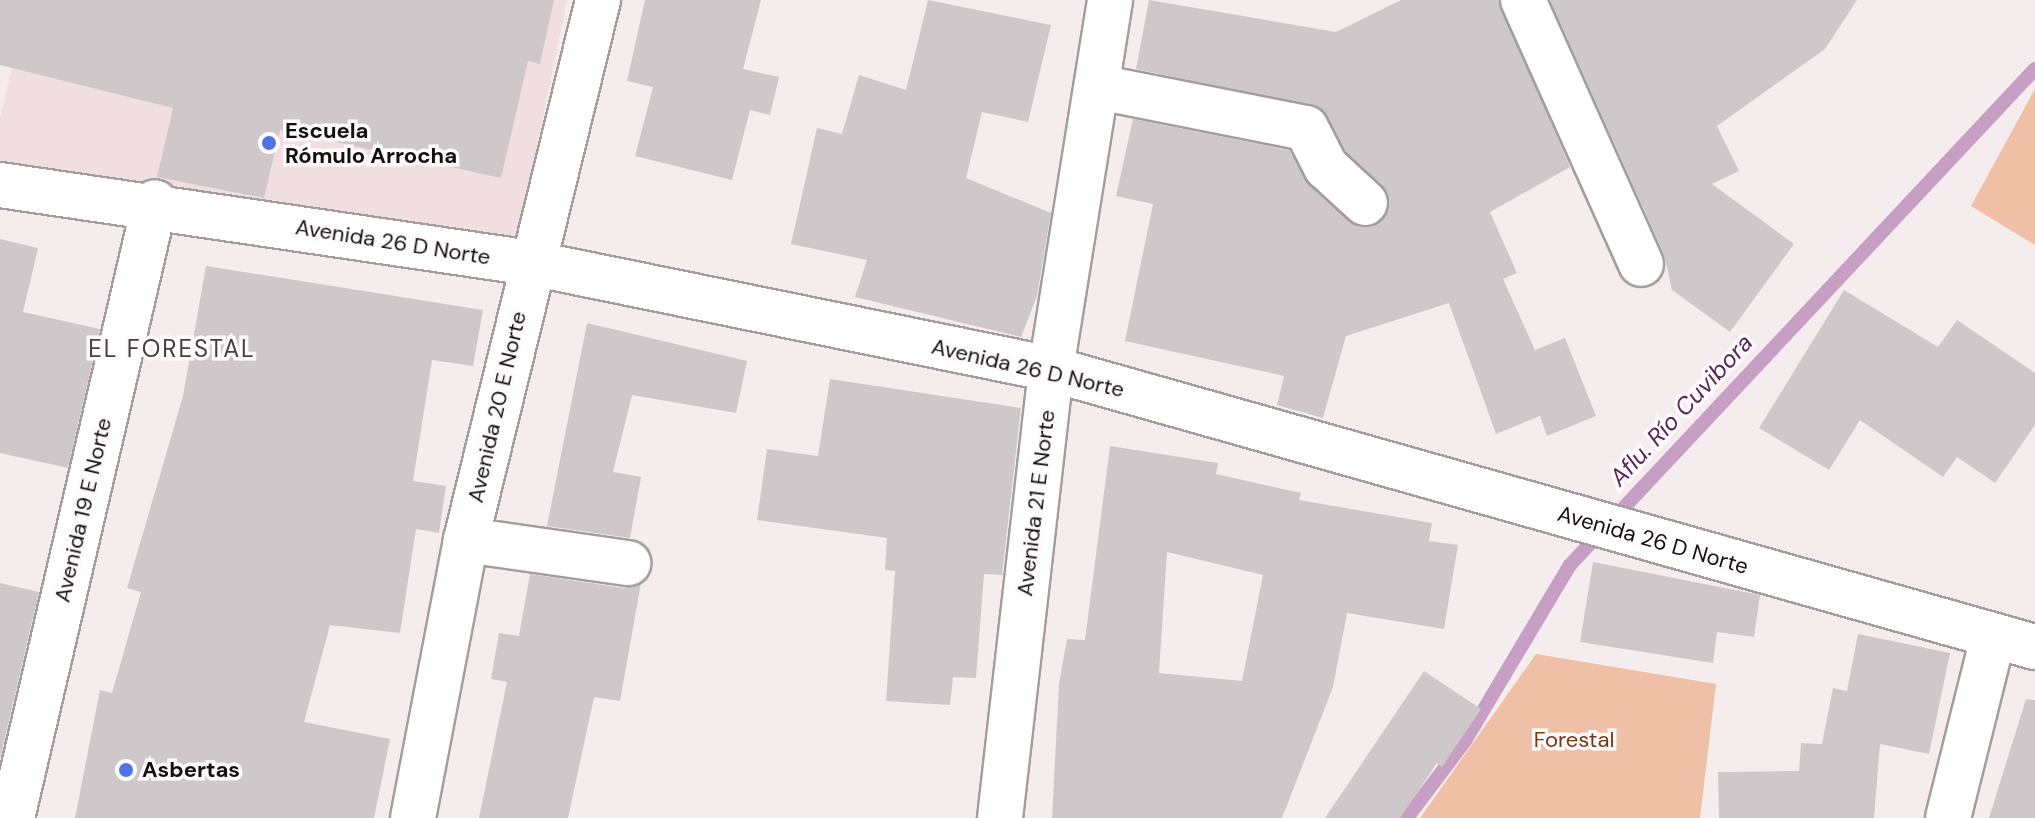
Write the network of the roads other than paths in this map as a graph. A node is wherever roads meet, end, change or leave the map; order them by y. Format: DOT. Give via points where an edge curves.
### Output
graph roads {
  1 [pos="598,0"];
  2 [pos="1110,0"];
  3 [pos="1523,0"];
  4 [pos="1098,87"];
  5 [pos="0,185"];
  6 [pos="155,202"];
  7 [pos="1365,203"];
  8 [pos="531,263"];
  9 [pos="1641,264"];
  10 [pos="1051,369"];
  11 [pos="466,540"];
  12 [pos="628,563"];
  13 [pos="1993,637"];
  14 [pos="2035,647"];
  15 [pos="12,818"];
  16 [pos="413,818"];
  17 [pos="1000,818"];
  18 [pos="1948,818"];
  1 -- 8 [label="street, Avenida 20 E Norte"];
  2 -- 4 [label="street, Avenida 21 E Norte"];
  3 -- 9 [label="street"];
  4 -- 7 [label="street" via="1306,128 1326,167"];
  4 -- 10 [label="street, Avenida 21 E Norte"];
  5 -- 6 [label="street, Avenida 26 D Norte"];
  6 -- 8 [label="street, Avenida 26 D Norte"];
  6 -- 15 [label="street, Avenida 19 E Norte"];
  8 -- 10 [label="street, Avenida 26 D Norte"];
  8 -- 11 [label="street, Avenida 20 E Norte"];
  10 -- 13 [label="street, Avenida 26 D Norte"];
  10 -- 17 [label="street, Avenida 21 E Norte"];
  11 -- 12 [label="street"];
  11 -- 16 [label="street, Avenida 20 E Norte"];
  13 -- 14 [label="street, Avenida 26 D Norte"];
  13 -- 18 [label="street"];
}
